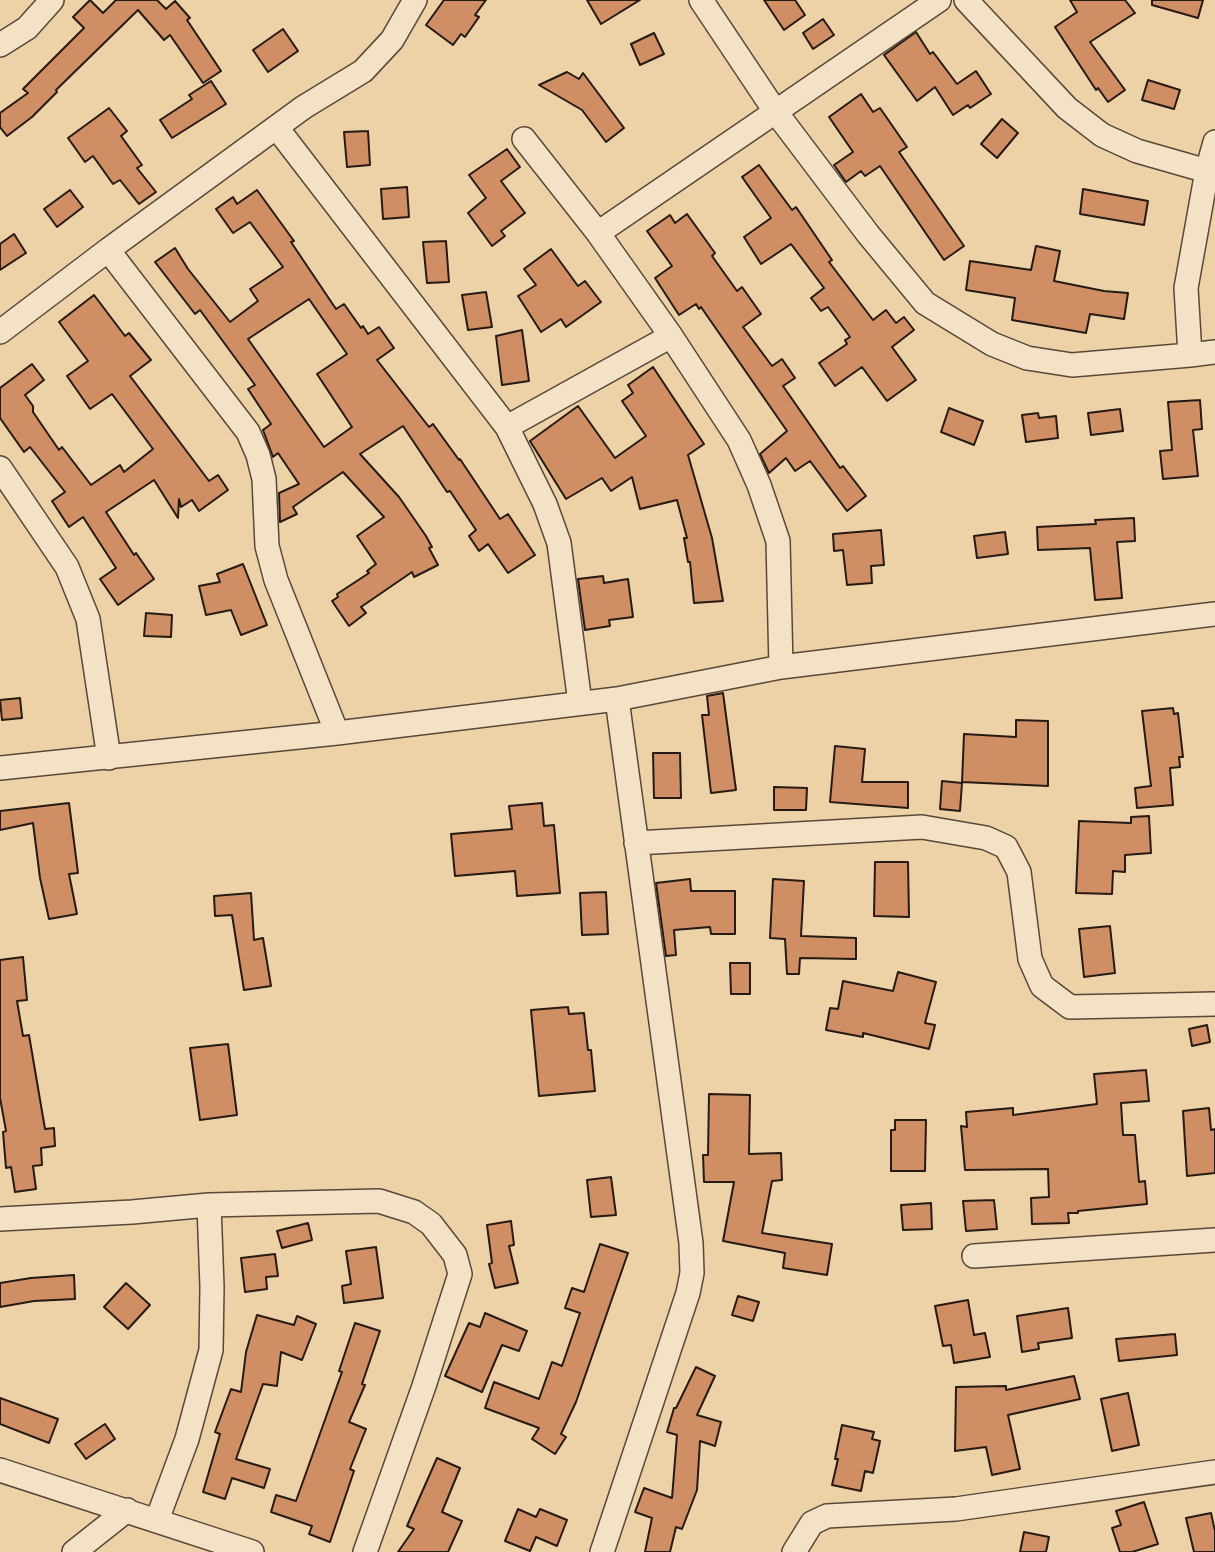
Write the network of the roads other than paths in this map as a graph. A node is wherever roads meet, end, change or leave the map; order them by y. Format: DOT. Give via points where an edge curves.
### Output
graph roads {
  1 [pos="52,0"];
  2 [pos="415,0"];
  3 [pos="701,0"];
  4 [pos="939,0"];
  5 [pos="965,0"];
  6 [pos="0,45"];
  7 [pos="775,111"];
  8 [pos="277,128"];
  9 [pos="524,139"];
  10 [pos="1215,142"];
  11 [pos="1207,171"];
  12 [pos="598,233"];
  13 [pos="108,250"];
  14 [pos="0,332"];
  15 [pos="671,336"];
  16 [pos="1215,352"];
  17 [pos="1191,355"];
  18 [pos="507,427"];
  19 [pos="0,468"];
  20 [pos="1215,614"];
  21 [pos="781,667"];
  22 [pos="617,699"];
  23 [pos="580,704"];
  24 [pos="337,733"];
  25 [pos="109,758"];
  26 [pos="0,768"];
  27 [pos="636,843"];
  28 [pos="1215,1004"];
  29 [pos="209,1205"];
  30 [pos="0,1219"];
  31 [pos="1215,1240"];
  32 [pos="974,1256"];
  33 [pos="0,1470"];
  34 [pos="1215,1472"];
  35 [pos="127,1510"];
  36 [pos="157,1520"];
  37 [pos="74,1552"];
  38 [pos="253,1552"];
  39 [pos="365,1552"];
  40 [pos="603,1552"];
  41 [pos="793,1552"];
  1 -- 6 [label="street" via="27,28"];
  2 -- 8 [label="street" via="392,40 363,71"];
  3 -- 7 [label="street"];
  4 -- 7 [label="street"];
  5 -- 11 [label="street" via="1067,108 1102,135 1137,151"];
  7 -- 12 [label="street"];
  7 -- 17 [label="street" via="925,303 992,344 1027,358 1072,365"];
  8 -- 13 [label="street"];
  8 -- 18 [label="street"];
  9 -- 12 [label="street"];
  10 -- 11 [label="street"];
  11 -- 17 [label="street" via="1186,288"];
  12 -- 15 [label="street"];
  13 -- 14 [label="street"];
  13 -- 24 [label="street" via="248,432 264,479 267,546 276,580"];
  15 -- 18 [label="street"];
  15 -- 21 [label="street" via="738,440 775,530"];
  16 -- 17 [label="street"];
  18 -- 23 [label="street" via="559,543"];
  19 -- 25 [label="street" via="67,567 88,619"];
  20 -- 21 [label="street"];
  21 -- 22 [label="street"];
  22 -- 23 [label="street"];
  22 -- 27 [label="street"];
  23 -- 24 [label="street"];
  24 -- 25 [label="street"];
  25 -- 26 [label="street"];
  27 -- 28 [label="street" via="922,827 986,838 1006,847 1019,873 1030,960 1042,986 1070,1007"];
  27 -- 40 [label="street" via="692,1273"];
  29 -- 30 [label="street"];
  29 -- 36 [label="street" via="211,1350 187,1439"];
  29 -- 39 [label="street" via="379,1201 414,1212 431,1224 455,1255 460,1275"];
  31 -- 32 [label="street"];
  33 -- 35 [label="street"];
  34 -- 41 [label="street" via="956,1509 827,1516 812,1523"];
  35 -- 36 [label="street"];
  35 -- 37 [label="street"];
  36 -- 38 [label="street"];
}
